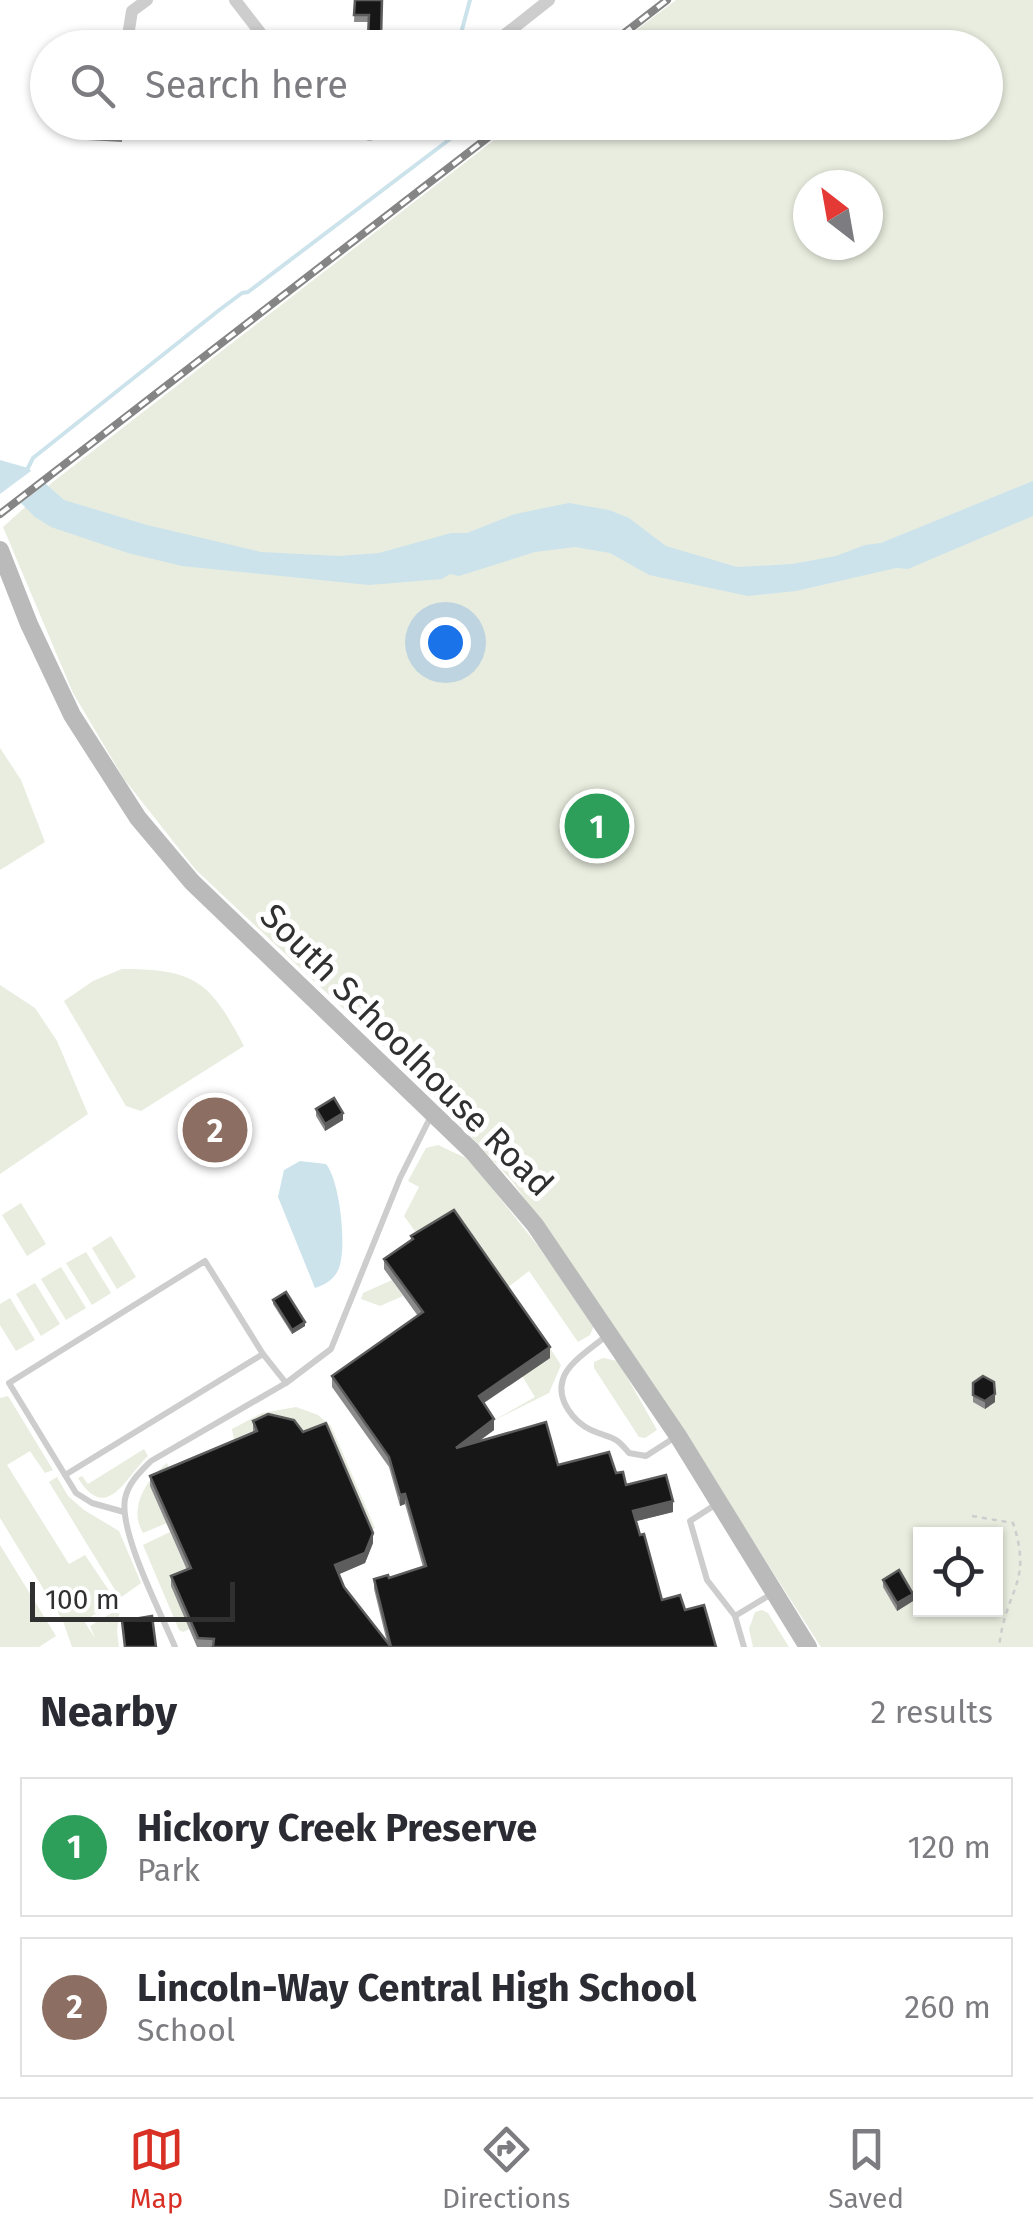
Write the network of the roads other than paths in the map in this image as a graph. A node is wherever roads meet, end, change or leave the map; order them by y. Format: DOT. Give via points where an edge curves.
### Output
graph roads {
  1 [pos="147,0"];
  2 [pos="236,0"];
  3 [pos="550,0"];
  4 [pos="129,30"];
  5 [pos="258,30"];
  6 [pos="511,30"];
  7 [pos="0,550"];
  8 [pos="432,1113"];
  9 [pos="609,1334"];
  10 [pos="263,1354"];
  11 [pos="286,1383"];
  12 [pos="678,1436"];
  13 [pos="65,1476"];
  14 [pos="718,1503"];
  15 [pos="124,1512"];
  16 [pos="773,1593"];
  17 [pos="736,1616"];
  18 [pos="175,1647"];
  19 [pos="744,1647"];
  20 [pos="808,1647"];
  1 -- 4 [label="street" via="132,11"];
  2 -- 5 [label="street"];
  3 -- 6 [label="street"];
  7 -- 8 [label="street, South Schoolhouse Road" via="72,715 138,818 192,882"];
  8 -- 9 [label="street, South Schoolhouse Road" via="534,1224"];
  8 -- 11 [label="lane" via="331,1348"];
  9 -- 12 [label="street, South Schoolhouse Road"];
  9 -- 12 [label="lane" via="562,1379 572,1417 616,1437 630,1454 646,1456"];
  10 -- 11 [label="lane"];
  10 -- 13 [label="lane"];
  10 -- 13 [label="lane" via="204,1260 8,1382"];
  11 -- 15 [label="lane" via="151,1461 134,1478"];
  12 -- 14 [label="street, South Schoolhouse Road"];
  13 -- 15 [label="lane" via="82,1499"];
  14 -- 16 [label="street, South Schoolhouse Road"];
  14 -- 17 [label="lane" via="690,1520 707,1580"];
  15 -- 18 [label="lane"];
  16 -- 17 [label="lane"];
  16 -- 20 [label="street, South Schoolhouse Road"];
  17 -- 19 [label="lane"];
}
